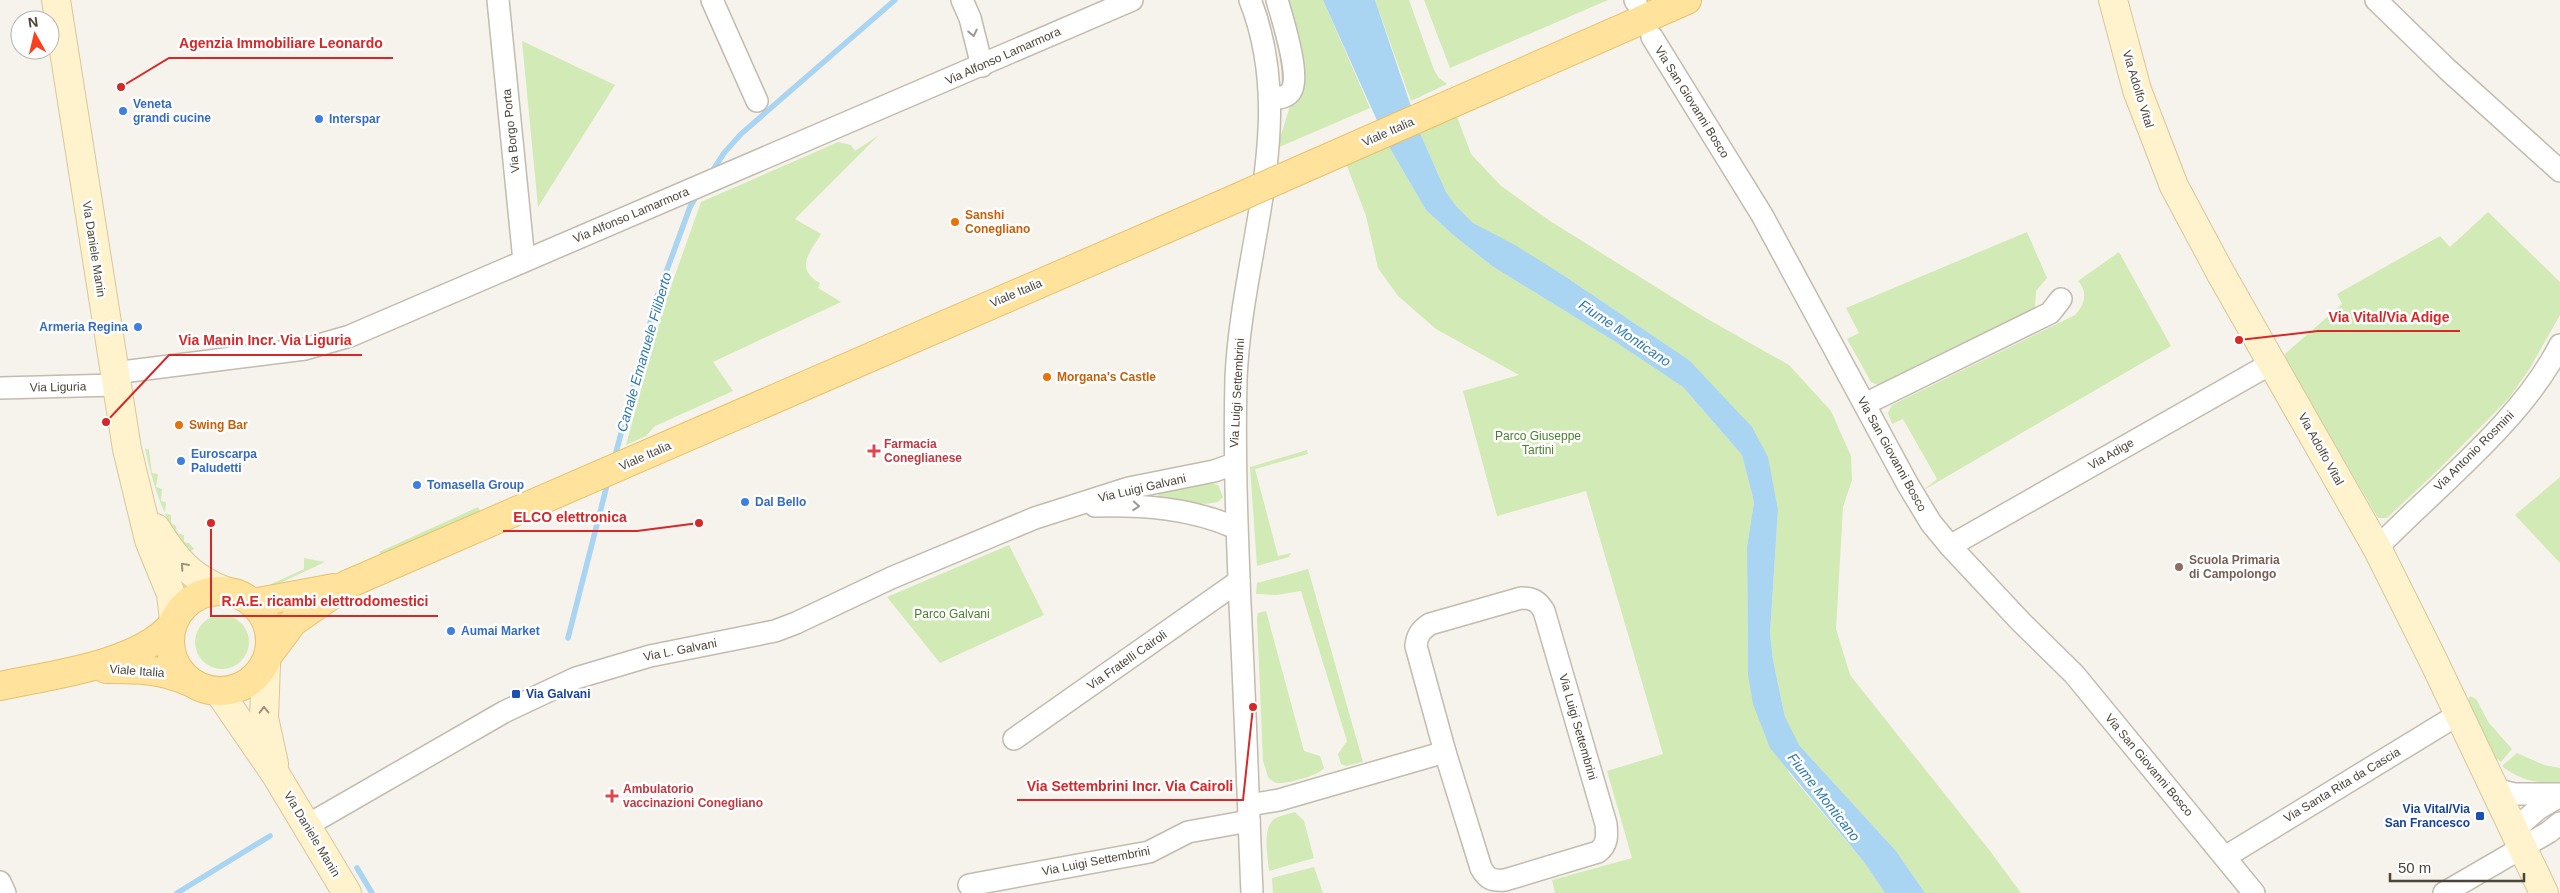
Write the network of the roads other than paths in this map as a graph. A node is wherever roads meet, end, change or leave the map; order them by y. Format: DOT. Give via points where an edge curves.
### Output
graph roads {
  1 [pos="56,0"];
  2 [pos="498,0"];
  3 [pos="712,0"];
  4 [pos="962,0"];
  5 [pos="1132,0"];
  6 [pos="1250,0"];
  7 [pos="1277,0"];
  8 [pos="1687,0"];
  9 [pos="2112,0"];
  10 [pos="2376,0"];
  11 [pos="1652,37"];
  12 [pos="982,66"];
  13 [pos="1270,100"];
  14 [pos="757,101"];
  15 [pos="2560,171"];
  16 [pos="524,261"];
  17 [pos="2060,299"];
  18 [pos="2558,356"];
  19 [pos="2272,362"];
  20 [pos="115,379"];
  21 [pos="0,388"];
  22 [pos="1865,404"];
  23 [pos="1234,464"];
  24 [pos="138,497"];
  25 [pos="1069,507"];
  26 [pos="1236,528"];
  27 [pos="1950,546"];
  28 [pos="2377,548"];
  29 [pos="1239,581"];
  30 [pos="346,586"];
  31 [pos="225,591"];
  32 [pos="253,603"];
  33 [pos="173,623"];
  34 [pos="267,659"];
  35 [pos="82,669"];
  36 [pos="190,682"];
  37 [pos="0,686"];
  38 [pos="219,692"];
  39 [pos="2459,714"];
  40 [pos="1014,739"];
  41 [pos="1445,752"];
  42 [pos="276,775"];
  43 [pos="2494,789"];
  44 [pos="2560,795"];
  45 [pos="1249,813"];
  46 [pos="2560,823"];
  47 [pos="306,826"];
  48 [pos="2518,838"];
  49 [pos="2225,857"];
  50 [pos="0,882"];
  51 [pos="968,885"];
  52 [pos="5,893"];
  53 [pos="347,893"];
  54 [pos="1252,893"];
  55 [pos="2254,893"];
  56 [pos="2444,893"];
  57 [pos="2544,893"];
  1 -- 20 [label="street, Via Daniele Manin"];
  2 -- 16 [label="street, Via Borgo Porta"];
  3 -- 14 [label="street"];
  4 -- 12 [label="street, one-way"];
  5 -- 12 [label="street, Via Alfonso Lamarmora"];
  6 -- 13 [label="street" via="1262,37"];
  7 -- 13 [label="street" via="1293,68 1293,88 1289,94"];
  8 -- 30 [label="main road, Viale Italia, bridge"];
  9 -- 19 [label="street, Via Adolfo Vital" via="2137,90 2174,186"];
  10 -- 15 [label="street"];
  11 -- 22 [label="street, Via San Giovanni Bosco" via="1762,215"];
  12 -- 16 [label="street, Via Alfonso Lamarmora"];
  13 -- 23 [label="street, Via Luigi Settembrini" via="1262,192 1238,350"];
  16 -- 20 [label="street, Via Alfonso Lamarmora" via="335,341"];
  17 -- 22 [label="street" via="2050,313"];
  18 -- 28 [label="street, Via Antonio Rosmini" via="2504,424"];
  19 -- 27 [label="street, Via Adige"];
  19 -- 28 [label="street, Via Adolfo Vital"];
  20 -- 21 [label="street, Via Liguria"];
  20 -- 24 [label="street, Via Daniele Manin"];
  22 -- 27 [label="street, Via San Giovanni Bosco" via="1919,504"];
  23 -- 25 [label="street, Via Luigi Galvani" via="1128,488"];
  23 -- 26 [label="street, Via Luigi Settembrini"];
  31 -- 24 [label="street, Via Daniele Manin, one-way" via="200,581 189,572 162,537"];
  24 -- 33 [label="street, Via Daniele Manin" via="171,594"];
  25 -- 26 [label="street, Via Luigi Galvani, one-way" via="1128,505 1162,508 1209,516"];
  25 -- 47 [label="street, Via L. Galvani" via="987,537 775,631 650,656 576,678 504,712"];
  26 -- 29 [label="street, Via Luigi Settembrini"];
  27 -- 49 [label="street, Via San Giovanni Bosco" via="2074,674"];
  28 -- 39 [label="street, Via Adolfo Vital"];
  29 -- 40 [label="street, Via Fratelli Cairoli"];
  29 -- 45 [label="street, Via Luigi Settembrini"];
  30 -- 32 [label="main road, Viale Italia"];
  30 -- 34 [label="main road, Viale Italia" via="293,622"];
  31 -- 32 [label="main road"];
  31 -- 33 [label="main road" via="194,598"];
  32 -- 34 [label="main road" via="269,626 271,640"];
  33 -- 35 [label="main road, Viale Italia" via="161,638 148,646"];
  33 -- 36 [label="main road" via="172,656 178,670"];
  34 -- 38 [label="main road" via="249,683"];
  42 -- 34 [label="street, Via Daniele Manin, one-way" via="264,718"];
  35 -- 36 [label="main road, Viale Italia" via="169,672"];
  35 -- 37 [label="main road, Viale Italia"];
  36 -- 38 [label="main road"];
  38 -- 42 [label="street, Via Daniele Manin"];
  39 -- 43 [label="street, Via Adolfo Vital"];
  39 -- 49 [label="street, Via Santa Rita da Cascia"];
  41 -- 41 [label="street, Via Luigi Settembrini" via="1480,868 1486,877 1494,881 1504,880 1598,852 1605,846 1606,824 1539,602 1530,598 1512,601 1422,629 1416,646"];
  41 -- 45 [label="street, Via Luigi Settembrini" via="1279,800"];
  42 -- 47 [label="street, Via Daniele Manin"];
  43 -- 44 [label="street" via="2514,794"];
  43 -- 48 [label="street, Via Adolfo Vital"];
  44 -- 48 [label="street" via="2538,810"];
  45 -- 51 [label="street, Via Luigi Settembrini" via="1188,832 1149,852"];
  45 -- 54 [label="street, Via Luigi Settembrini"];
  46 -- 48 [label="street" via="2549,832"];
  47 -- 53 [label="street, Via Daniele Manin"];
  48 -- 56 [label="street"];
  48 -- 57 [label="street, Via Adolfo Vital"];
  49 -- 55 [label="street, Via San Giovanni Bosco"];
  50 -- 52 [label="street"];
}
